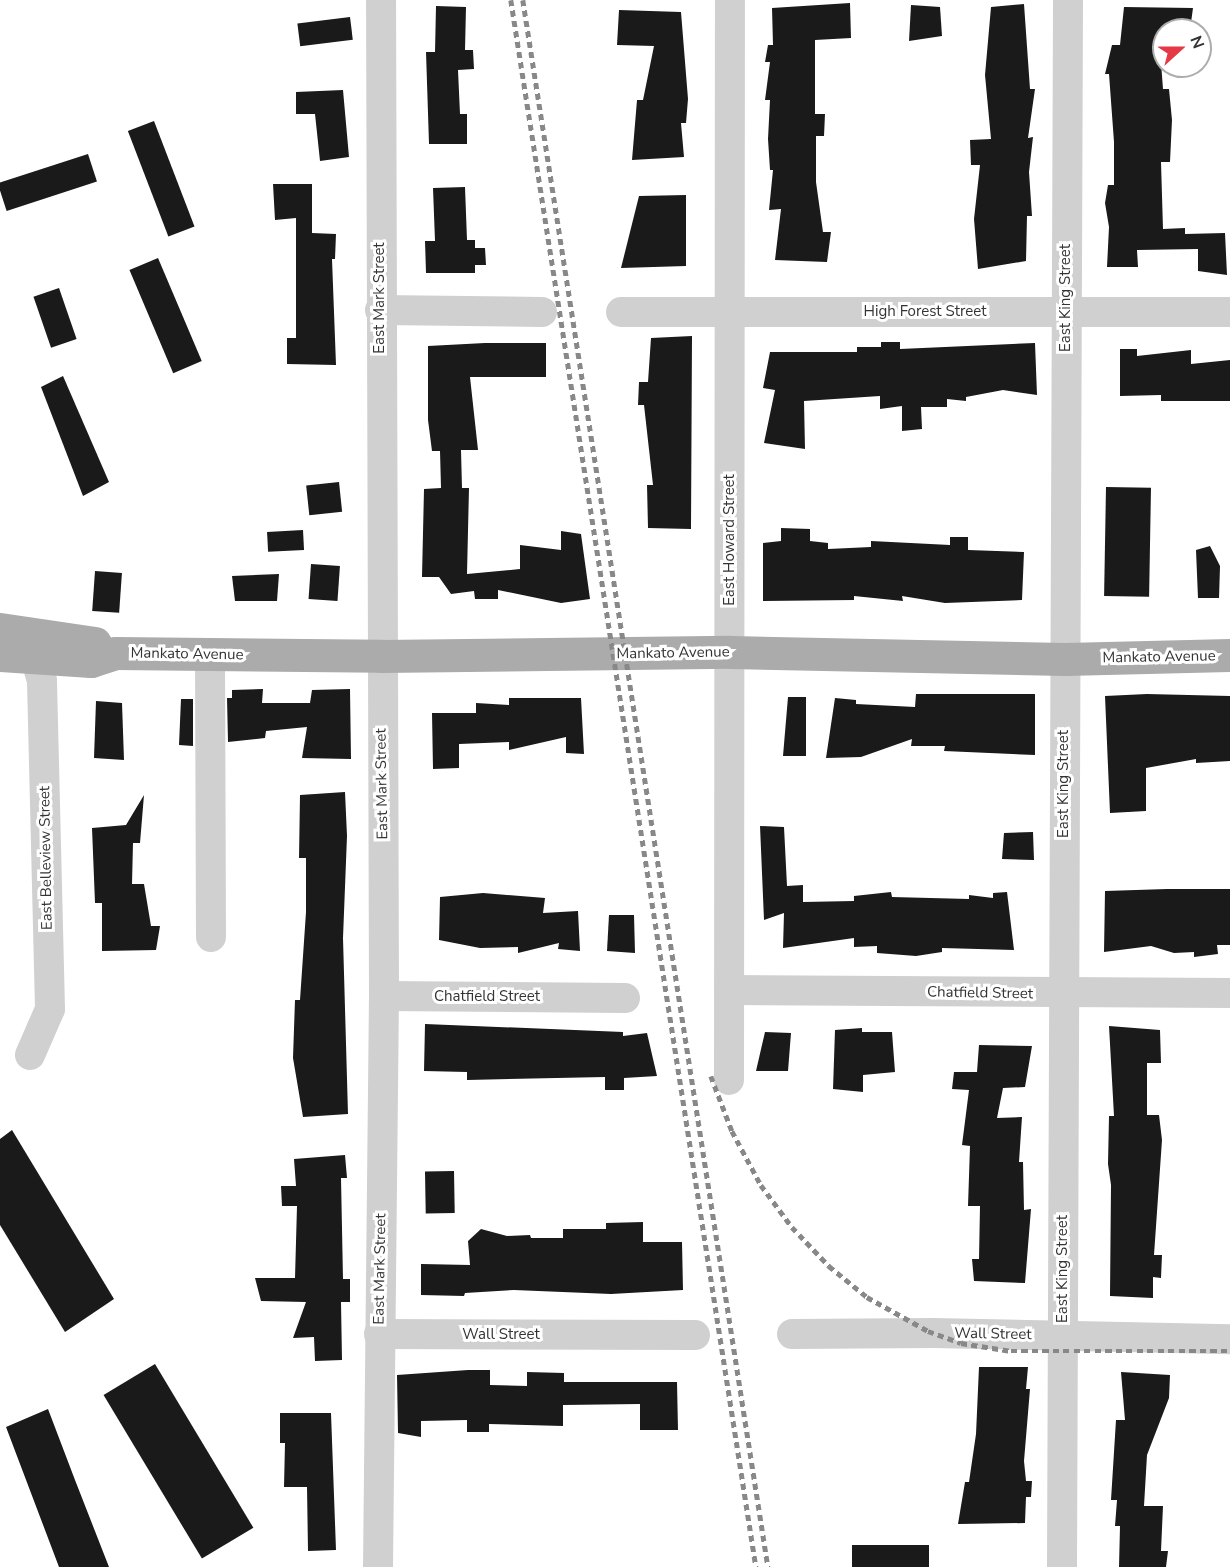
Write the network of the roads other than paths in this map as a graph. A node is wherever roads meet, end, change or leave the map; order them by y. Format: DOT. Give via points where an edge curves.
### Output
graph roads {
  1 [pos="381,0"];
  2 [pos="730,0"];
  3 [pos="1068,0"];
  4 [pos="380,310"];
  5 [pos="542,312"];
  6 [pos="621,312"];
  7 [pos="730,312"];
  8 [pos="1066,312"];
  9 [pos="1230,312"];
  10 [pos="0,629"];
  11 [pos="730,652"];
  12 [pos="116,653"];
  13 [pos="210,654"];
  14 [pos="0,655"];
  15 [pos="381,656"];
  16 [pos="1230,656"];
  17 [pos="36,657"];
  18 [pos="1065,659"];
  19 [pos="211,936"];
  20 [pos="729,990"];
  21 [pos="1230,993"];
  22 [pos="1064,994"];
  23 [pos="384,996"];
  24 [pos="626,998"];
  25 [pos="30,1055"];
  26 [pos="729,1080"];
  27 [pos="380,1334"];
  28 [pos="792,1334"];
  29 [pos="695,1335"];
  30 [pos="1062,1336"];
  31 [pos="1230,1339"];
  32 [pos="378,1567"];
  33 [pos="1062,1567"];
  1 -- 4 [label="street, East Mark Street"];
  2 -- 7 [label="street, East Howard Street"];
  3 -- 8 [label="street, East King Street"];
  4 -- 5 [label="street"];
  4 -- 15 [label="street, East Mark Street"];
  6 -- 7 [label="street, High Forest Street"];
  7 -- 8 [label="street, High Forest Street"];
  7 -- 11 [label="street, East Howard Street"];
  8 -- 9 [label="street, High Forest Street"];
  8 -- 18 [label="street, East King Street"];
  10 -- 12 [label="main road, Mankato Avenue" via="96,643"];
  11 -- 15 [label="main road, Mankato Avenue"];
  11 -- 18 [label="main road, Mankato Avenue"];
  11 -- 20 [label="street, East Howard Street"];
  12 -- 13 [label="main road, Mankato Avenue"];
  12 -- 17 [label="main road, Mankato Avenue" via="91,661"];
  13 -- 15 [label="main road, Mankato Avenue"];
  13 -- 19 [label="street"];
  14 -- 17 [label="main road, Mankato Avenue"];
  15 -- 23 [label="street, East Mark Street"];
  16 -- 18 [label="main road, Mankato Avenue"];
  17 -- 25 [label="street, East Belleview Street" via="42,681 50,1009"];
  18 -- 22 [label="street, East King Street"];
  20 -- 22 [label="street, Chatfield Street"];
  20 -- 26 [label="street, East Howard Street"];
  21 -- 22 [label="street, Chatfield Street"];
  22 -- 30 [label="street, East King Street"];
  23 -- 24 [label="street, Chatfield Street"];
  23 -- 27 [label="street, East Mark Street"];
  27 -- 29 [label="street, Wall Street"];
  27 -- 32 [label="street, East Mark Street"];
  28 -- 30 [label="street, Wall Street"];
  30 -- 31 [label="street, Wall Street"];
  30 -- 33 [label="street, East King Street"];
}
